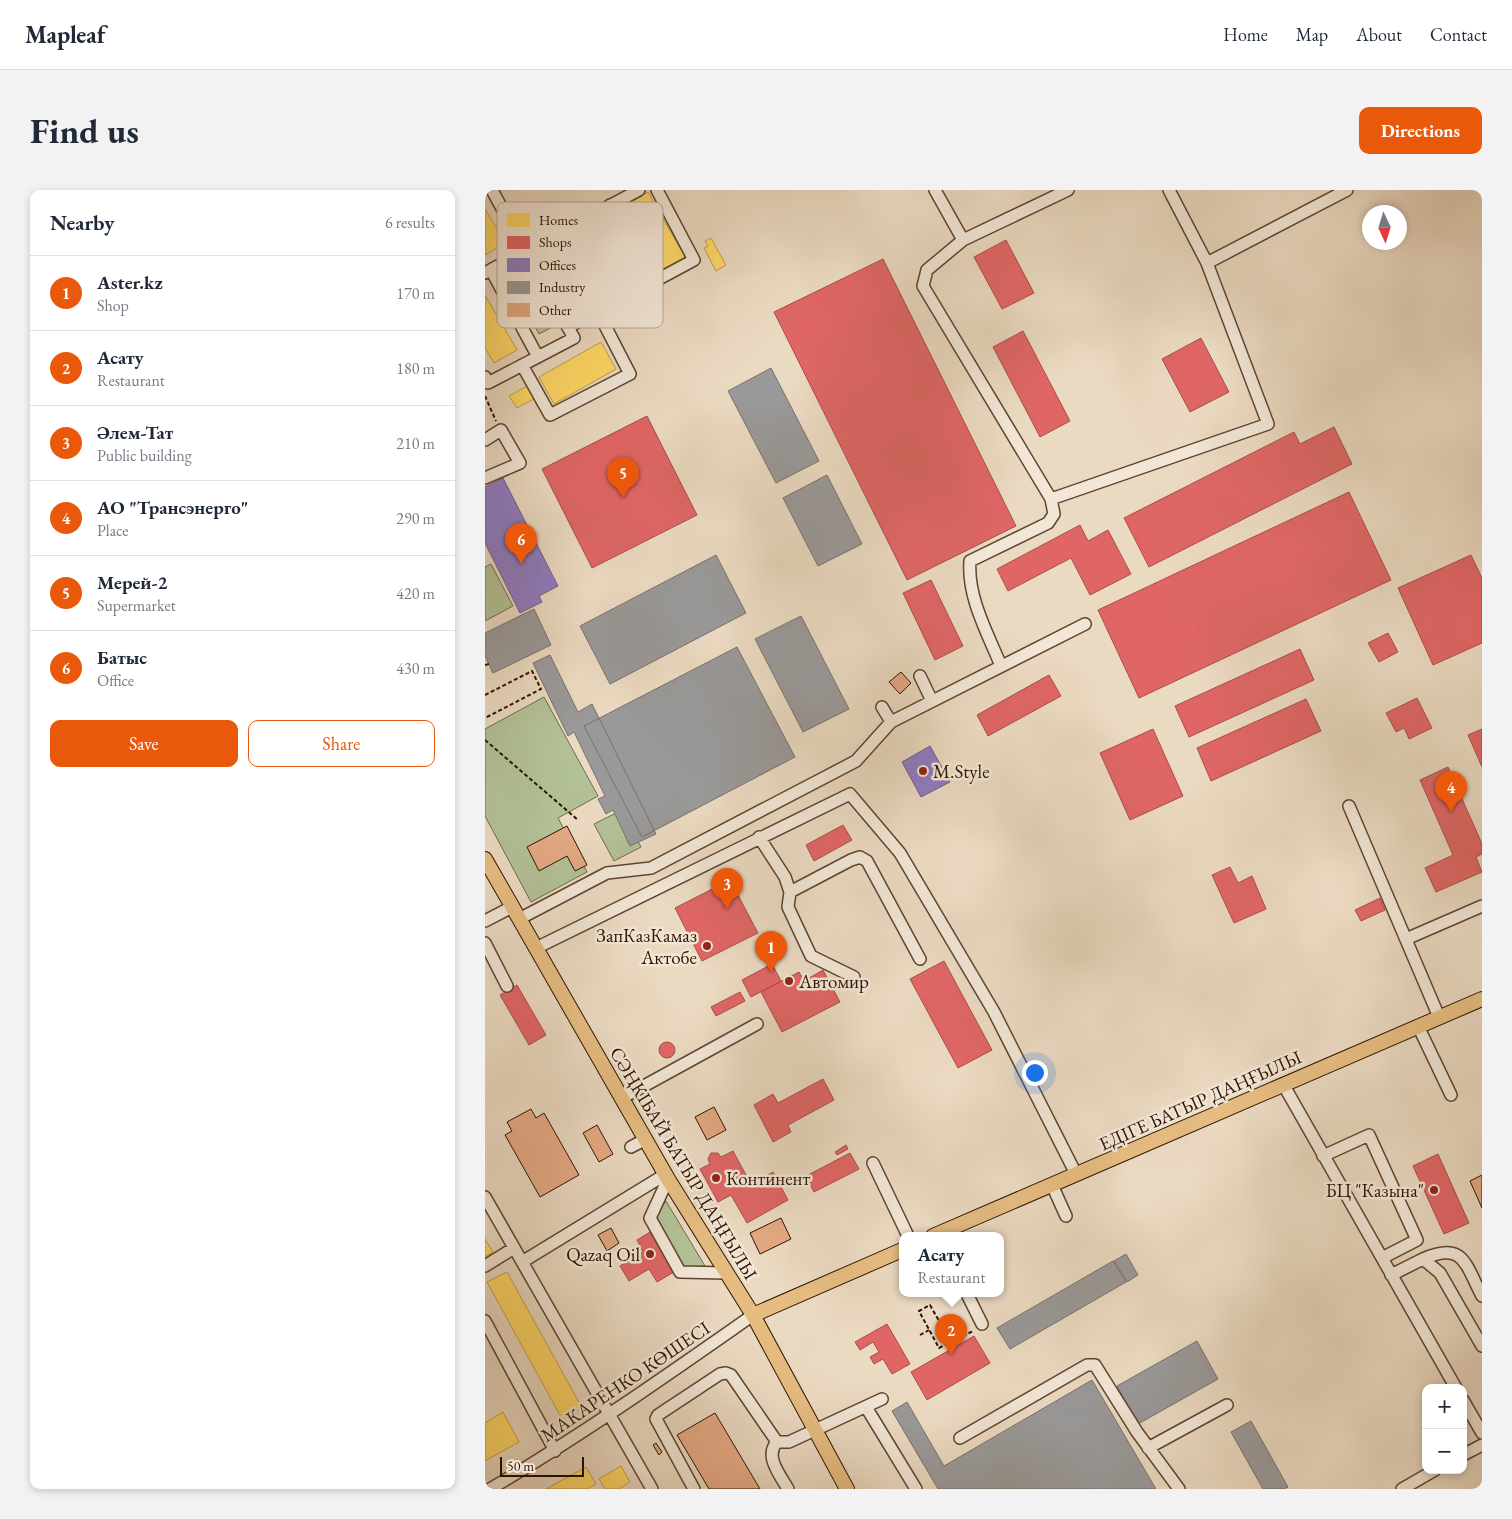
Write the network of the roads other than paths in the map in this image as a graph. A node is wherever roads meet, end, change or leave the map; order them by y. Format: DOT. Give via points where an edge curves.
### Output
graph roads {
  1 [pos="492,190"];
  2 [pos="639,190"];
  3 [pos="657,190"];
  4 [pos="935,190"];
  5 [pos="1068,190"];
  6 [pos="1169,190"];
  7 [pos="1347,190"];
  8 [pos="498,202"];
  9 [pos="617,202"];
  10 [pos="963,240"];
  11 [pos="1207,263"];
  12 [pos="488,272"];
  13 [pos="663,277"];
  14 [pos="497,287"];
  15 [pos="521,328"];
  16 [pos="569,328"];
  17 [pos="606,328"];
  18 [pos="538,357"];
  19 [pos="522,365"];
  20 [pos="485,377"];
  21 [pos="485,440"];
  22 [pos="485,478"];
  23 [pos="1051,499"];
  24 [pos="1085,624"];
  25 [pos="1001,666"];
  26 [pos="920,676"];
  27 [pos="932,701"];
  28 [pos="882,707"];
  29 [pos="891,722"];
  30 [pos="1349,806"];
  31 [pos="759,837"];
  32 [pos="485,859"];
  33 [pos="791,892"];
  34 [pos="512,906"];
  35 [pos="1482,906"];
  36 [pos="487,919"];
  37 [pos="519,919"];
  38 [pos="1407,939"];
  39 [pos="485,943"];
  40 [pos="536,948"];
  41 [pos="920,959"];
  42 [pos="854,977"];
  43 [pos="507,986"];
  44 [pos="1482,999"];
  45 [pos="1439,1017"];
  46 [pos="757,1024"];
  47 [pos="1418,1026"];
  48 [pos="1283,1084"];
  49 [pos="1451,1095"];
  50 [pos="622,1098"];
  51 [pos="646,1139"];
  52 [pos="631,1147"];
  53 [pos="1323,1156"];
  54 [pos="873,1163"];
  55 [pos="1076,1174"];
  56 [pos="667,1177"];
  57 [pos="1052,1185"];
  58 [pos="485,1197"];
  59 [pos="1066,1216"];
  60 [pos="907,1232"];
  61 [pos="945,1232"];
  62 [pos="514,1248"];
  63 [pos="899,1254"];
  64 [pos="1382,1258"];
  65 [pos="1423,1260"];
  66 [pos="522,1262"];
  67 [pos="485,1266"];
  68 [pos="725,1273"];
  69 [pos="1391,1275"];
  70 [pos="1482,1296"];
  71 [pos="968,1297"];
  72 [pos="753,1315"];
  73 [pos="485,1321"];
  74 [pos="977,1328"];
  75 [pos="1482,1346"];
  76 [pos="1454,1384"];
  77 [pos="882,1399"];
  78 [pos="1227,1405"];
  79 [pos="866,1407"];
  80 [pos="1467,1407"];
  81 [pos="610,1415"];
  82 [pos="815,1431"];
  83 [pos="1482,1433"];
  84 [pos="960,1438"];
  85 [pos="777,1442"];
  86 [pos="1482,1445"];
  87 [pos="1148,1448"];
  88 [pos="555,1451"];
  89 [pos="1467,1453"];
  90 [pos="1428,1474"];
  91 [pos="490,1489"];
  92 [pos="652,1489"];
  93 [pos="694,1489"];
  94 [pos="787,1489"];
  95 [pos="847,1489"];
  96 [pos="916,1489"];
  97 [pos="1179,1489"];
  98 [pos="1403,1489"];
  1 -- 8 [label="street"];
  2 -- 9 [label="street"];
  3 -- 13 [label="street" via="694,260"];
  4 -- 10 [label="street"];
  5 -- 10 [label="street"];
  6 -- 11 [label="street"];
  7 -- 11 [label="street"];
  10 -- 23 [label="street" via="927,270 923,286"];
  11 -- 23 [label="street" via="1268,424"];
  12 -- 14 [label="street"];
  15 -- 18 [label="street"];
  16 -- 18 [label="street" via="574,338"];
  17 -- 19 [label="street" via="630,374 550,415"];
  18 -- 19 [label="street"];
  19 -- 20 [label="street" via="488,383"];
  21 -- 22 [label="street" via="501,430 520,464"];
  23 -- 25 [label="street" via="1054,514 1049,523 970,561 976,603"];
  24 -- 25 [label="street"];
  25 -- 27 [label="street"];
  26 -- 27 [label="street"];
  27 -- 29 [label="street"];
  28 -- 29 [label="street"];
  29 -- 37 [label="street" via="856,761 651,868 607,873"];
  30 -- 38 [label="street"];
  31 -- 33 [label="street"];
  31 -- 40 [label="street"];
  31 -- 55 [label="street" via="850,794 900,852 994,1012"];
  32 -- 34 [label="main road, СӘҢКІБАЙ БАТЫР ДАҢҒЫЛЫ"];
  33 -- 41 [label="street" via="860,857 867,861"];
  33 -- 42 [label="street" via="788,907 811,956"];
  34 -- 36 [label="street"];
  34 -- 37 [label="main road, СӘҢКІБАЙ БАТЫР ДАҢҒЫЛЫ"];
  35 -- 38 [label="street"];
  37 -- 40 [label="main road, СӘҢКІБАЙ БАТЫР ДАҢҒЫЛЫ"];
  38 -- 45 [label="street"];
  39 -- 43 [label="street"];
  40 -- 50 [label="main road, СӘҢКІБАЙ БАТЫР ДАҢҒЫЛЫ"];
  44 -- 45 [label="main road, ЕДІГЕ БАТЫР ДАҢҒЫЛЫ"];
  45 -- 47 [label="main road, ЕДІГЕ БАТЫР ДАҢҒЫЛЫ"];
  46 -- 50 [label="street"];
  47 -- 48 [label="main road, ЕДІГЕ БАТЫР ДАҢҒЫЛЫ"];
  47 -- 49 [label="street"];
  48 -- 53 [label="street"];
  48 -- 55 [label="main road, ЕДІГЕ БАТЫР ДАҢҒЫЛЫ"];
  50 -- 51 [label="main road, СӘҢКІБАЙ БАТЫР ДАҢҒЫЛЫ"];
  51 -- 52 [label="street"];
  51 -- 56 [label="main road, СӘҢКІБАЙ БАТЫР ДАҢҒЫЛЫ"];
  53 -- 64 [label="street"];
  53 -- 64 [label="street" via="1369,1135 1417,1240"];
  54 -- 60 [label="street"];
  55 -- 57 [label="main road, ЕДІГЕ БАТЫР ДАҢҒЫЛЫ"];
  56 -- 66 [label="street"];
  56 -- 68 [label="main road, СӘҢКІБАЙ БАТЫР ДАҢҒЫЛЫ"];
  56 -- 68 [label="street" via="650,1218 680,1272"];
  57 -- 59 [label="street"];
  57 -- 61 [label="main road, ЕДІГЕ БАТЫР ДАҢҒЫЛЫ"];
  58 -- 62 [label="street"];
  62 -- 66 [label="street"];
  62 -- 67 [label="street"];
  63 -- 72 [label="main road"];
  64 -- 69 [label="street"];
  65 -- 69 [label="street"];
  65 -- 70 [label="street" via="1437,1253 1450,1252 1462,1258"];
  65 -- 75 [label="street" via="1440,1273"];
  66 -- 81 [label="street"];
  68 -- 72 [label="main road, СӘҢКІБАЙ БАТЫР ДАҢҒЫЛЫ"];
  69 -- 76 [label="street"];
  71 -- 74 [label="street"];
  72 -- 81 [label="street, МАКАРЕНКО КӨШЕСІ"];
  72 -- 82 [label="main road, СӘҢКІБАЙ БАТЫР ДАҢҒЫЛЫ"];
  73 -- 88 [label="street"];
  77 -- 79 [label="street"];
  78 -- 87 [label="street"];
  79 -- 82 [label="street"];
  79 -- 96 [label="street"];
  80 -- 83 [label="street"];
  81 -- 88 [label="street, МАКАРЕНКО КӨШЕСІ"];
  81 -- 92 [label="street"];
  82 -- 85 [label="street" via="789,1442"];
  82 -- 95 [label="main road, СӘҢКІБАЙ БАТЫР ДАҢҒЫЛЫ"];
  84 -- 87 [label="street" via="1043,1389 1095,1365"];
  85 -- 93 [label="street" via="731,1375 720,1374 658,1415 657,1419"];
  85 -- 94 [label="street" via="771,1447 771,1455"];
  86 -- 89 [label="street"];
  87 -- 97 [label="street"];
  88 -- 91 [label="street, МАКАРЕНКО КӨШЕСІ"];
  90 -- 98 [label="street"];
}
